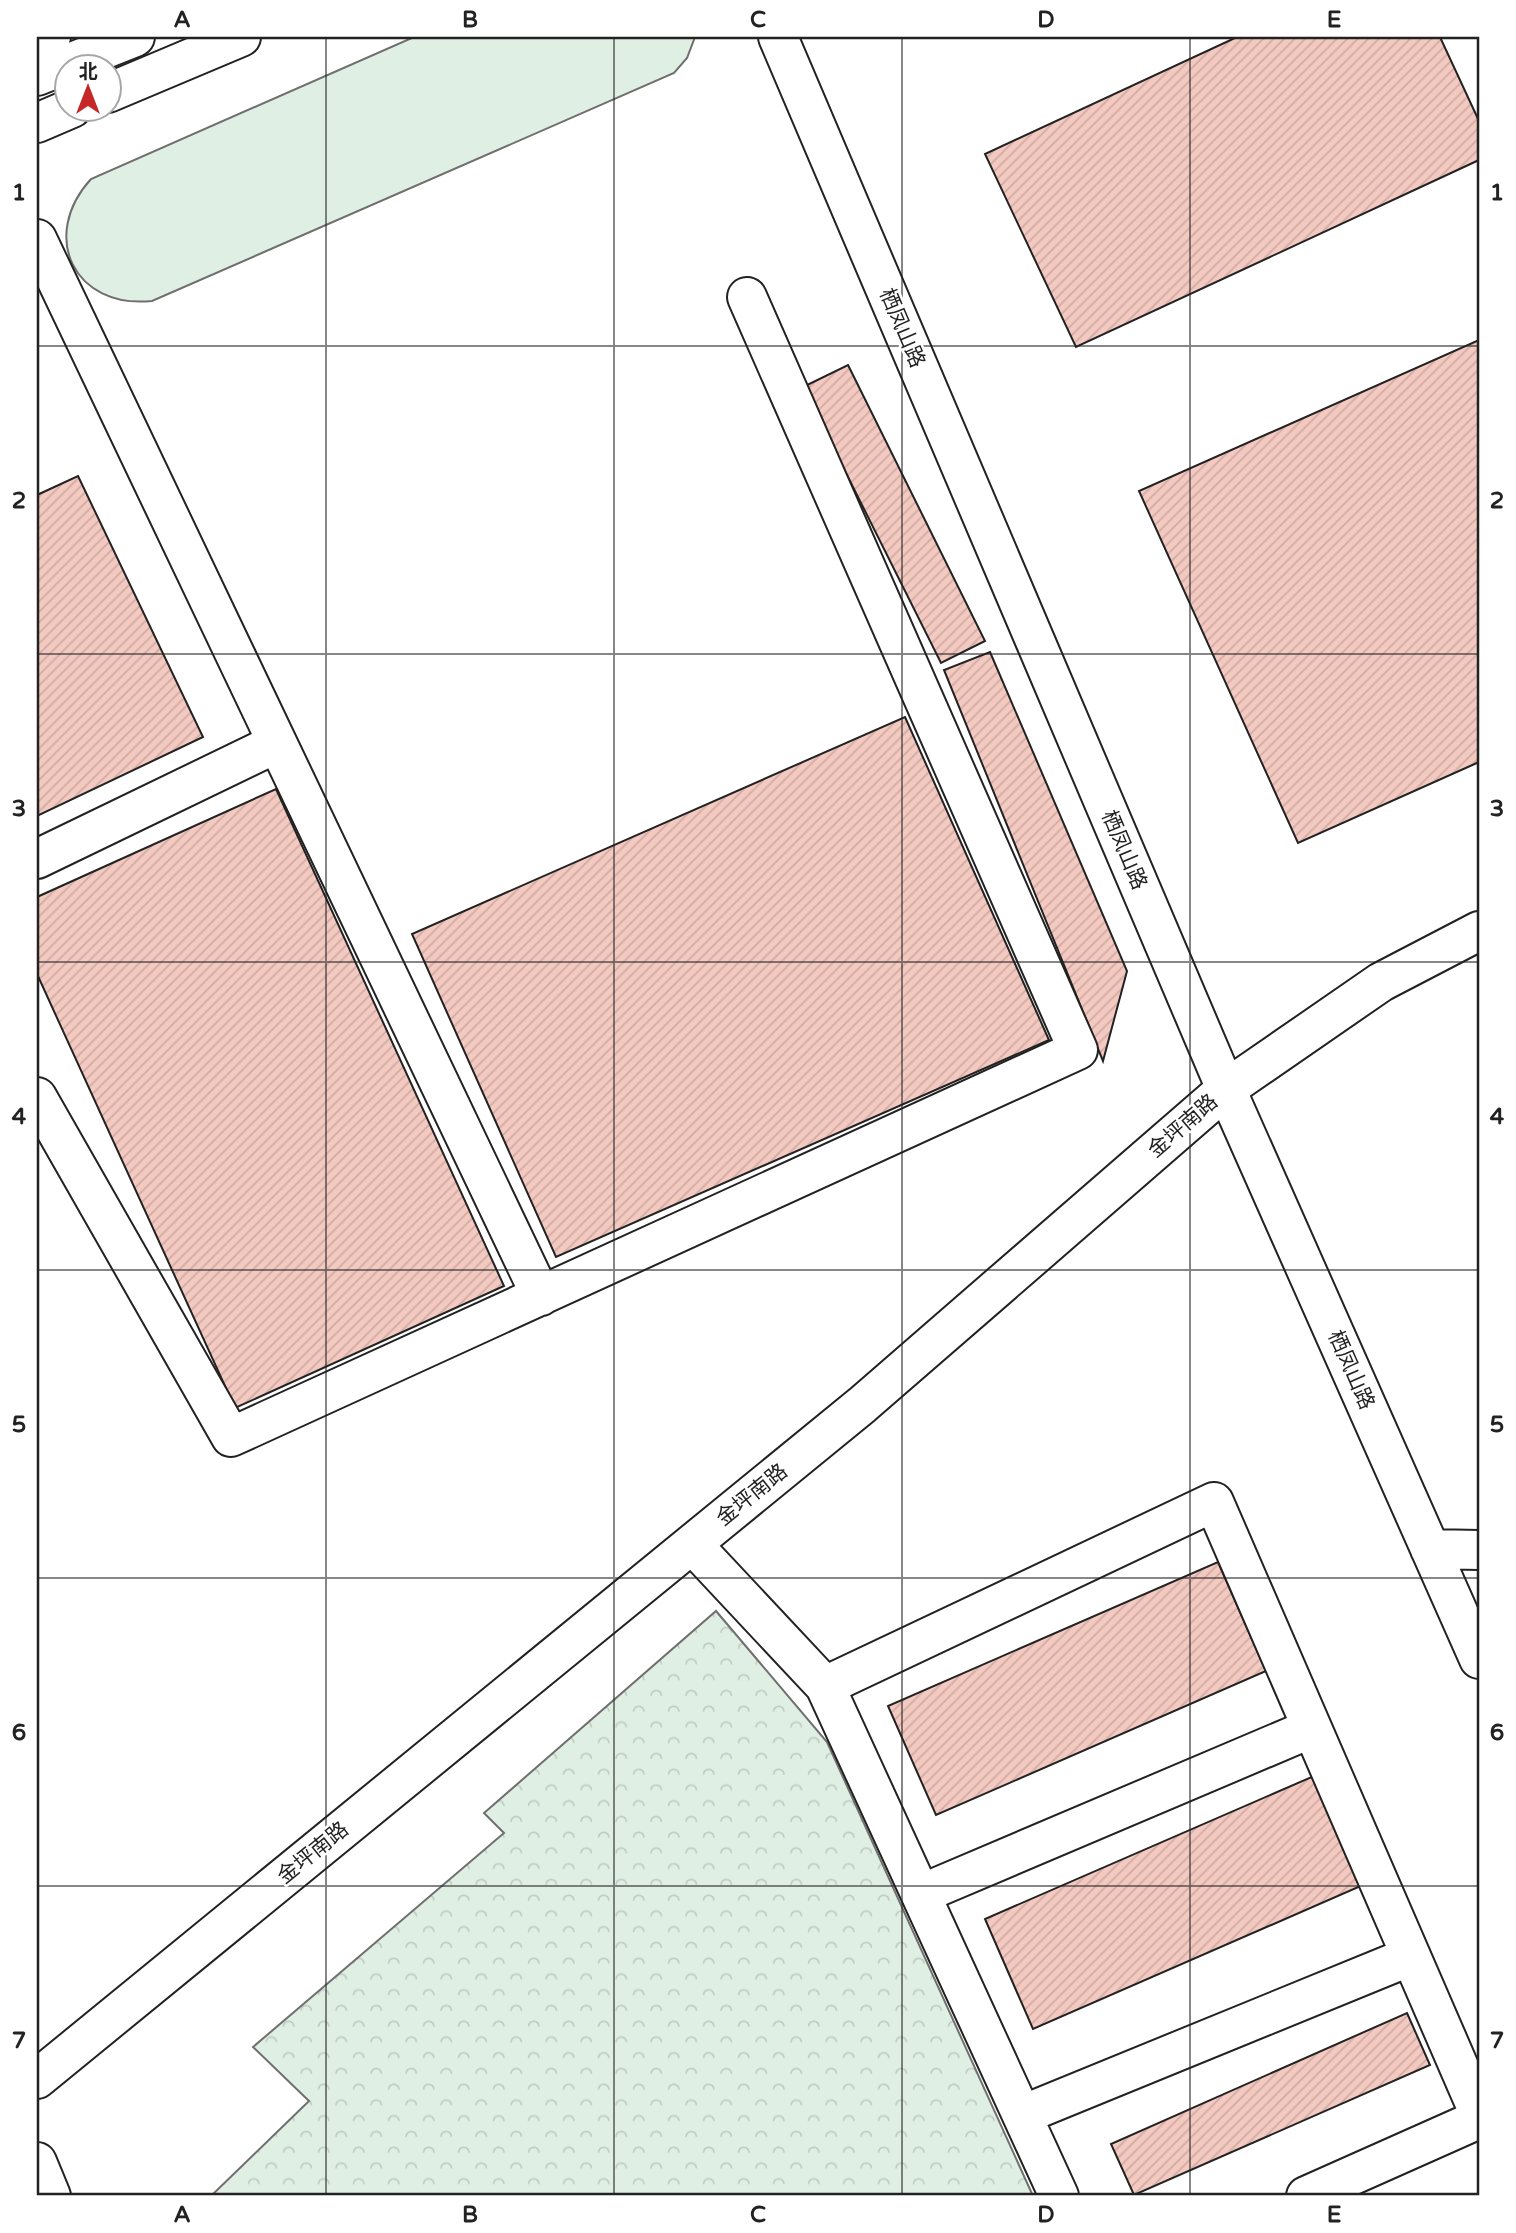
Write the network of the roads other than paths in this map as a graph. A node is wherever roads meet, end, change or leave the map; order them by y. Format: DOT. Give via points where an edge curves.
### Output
graph roads {
  1 [pos="51,37"];
  2 [pos="135,37"];
  3 [pos="241,37"];
  4 [pos="778,37"];
  5 [pos="37,43"];
  6 [pos="37,76"];
  7 [pos="122,87"];
  8 [pos="37,239"];
  9 [pos="747,297"];
  10 [pos="277,743"];
  11 [pos="37,859"];
  12 [pos="1479,931"];
  13 [pos="1226,1089"];
  14 [pos="37,1097"];
  15 [pos="541,1296"];
  16 [pos="692,1544"];
  17 [pos="1430,1549"];
  18 [pos="1479,1550"];
  19 [pos="1479,1659"];
  20 [pos="825,1686"];
  21 [pos="1312,1728"];
  22 [pos="921,1894"];
  23 [pos="1411,1956"];
  24 [pos="37,2078"];
  25 [pos="1479,2113"];
  26 [pos="1022,2115"];
  27 [pos="1479,2119"];
  28 [pos="37,2162"];
  29 [pos="51,2196"];
  30 [pos="1059,2196"];
  31 [pos="1306,2196"];
  1 -- 5 [label="main road"];
  2 -- 6 [label="main road"];
  3 -- 7 [label="main road"];
  4 -- 13 [label="main road, 栖凤山路"];
  8 -- 10 [label="main road"];
  9 -- 15 [label="main road" via="1077,1050"];
  10 -- 11 [label="main road"];
  10 -- 15 [label="main road"];
  12 -- 13 [label="main road, 金坪南路" via="1381,982"];
  13 -- 16 [label="main road, 金坪南路" via="862,1405"];
  13 -- 17 [label="main road, 栖凤山路"];
  14 -- 15 [label="main road" via="230,1437"];
  16 -- 20 [label="main road"];
  16 -- 24 [label="main road, 金坪南路"];
  17 -- 18 [label="main road"];
  17 -- 19 [label="main road, 栖凤山路"];
  20 -- 21 [label="main road" via="1214,1502"];
  20 -- 22 [label="main road"];
  21 -- 22 [label="main road"];
  21 -- 23 [label="main road"];
  22 -- 26 [label="main road"];
  23 -- 25 [label="main road"];
  23 -- 26 [label="main road"];
  26 -- 30 [label="main road"];
  27 -- 31 [label="main road"];
  28 -- 29 [label="main road"];
}
